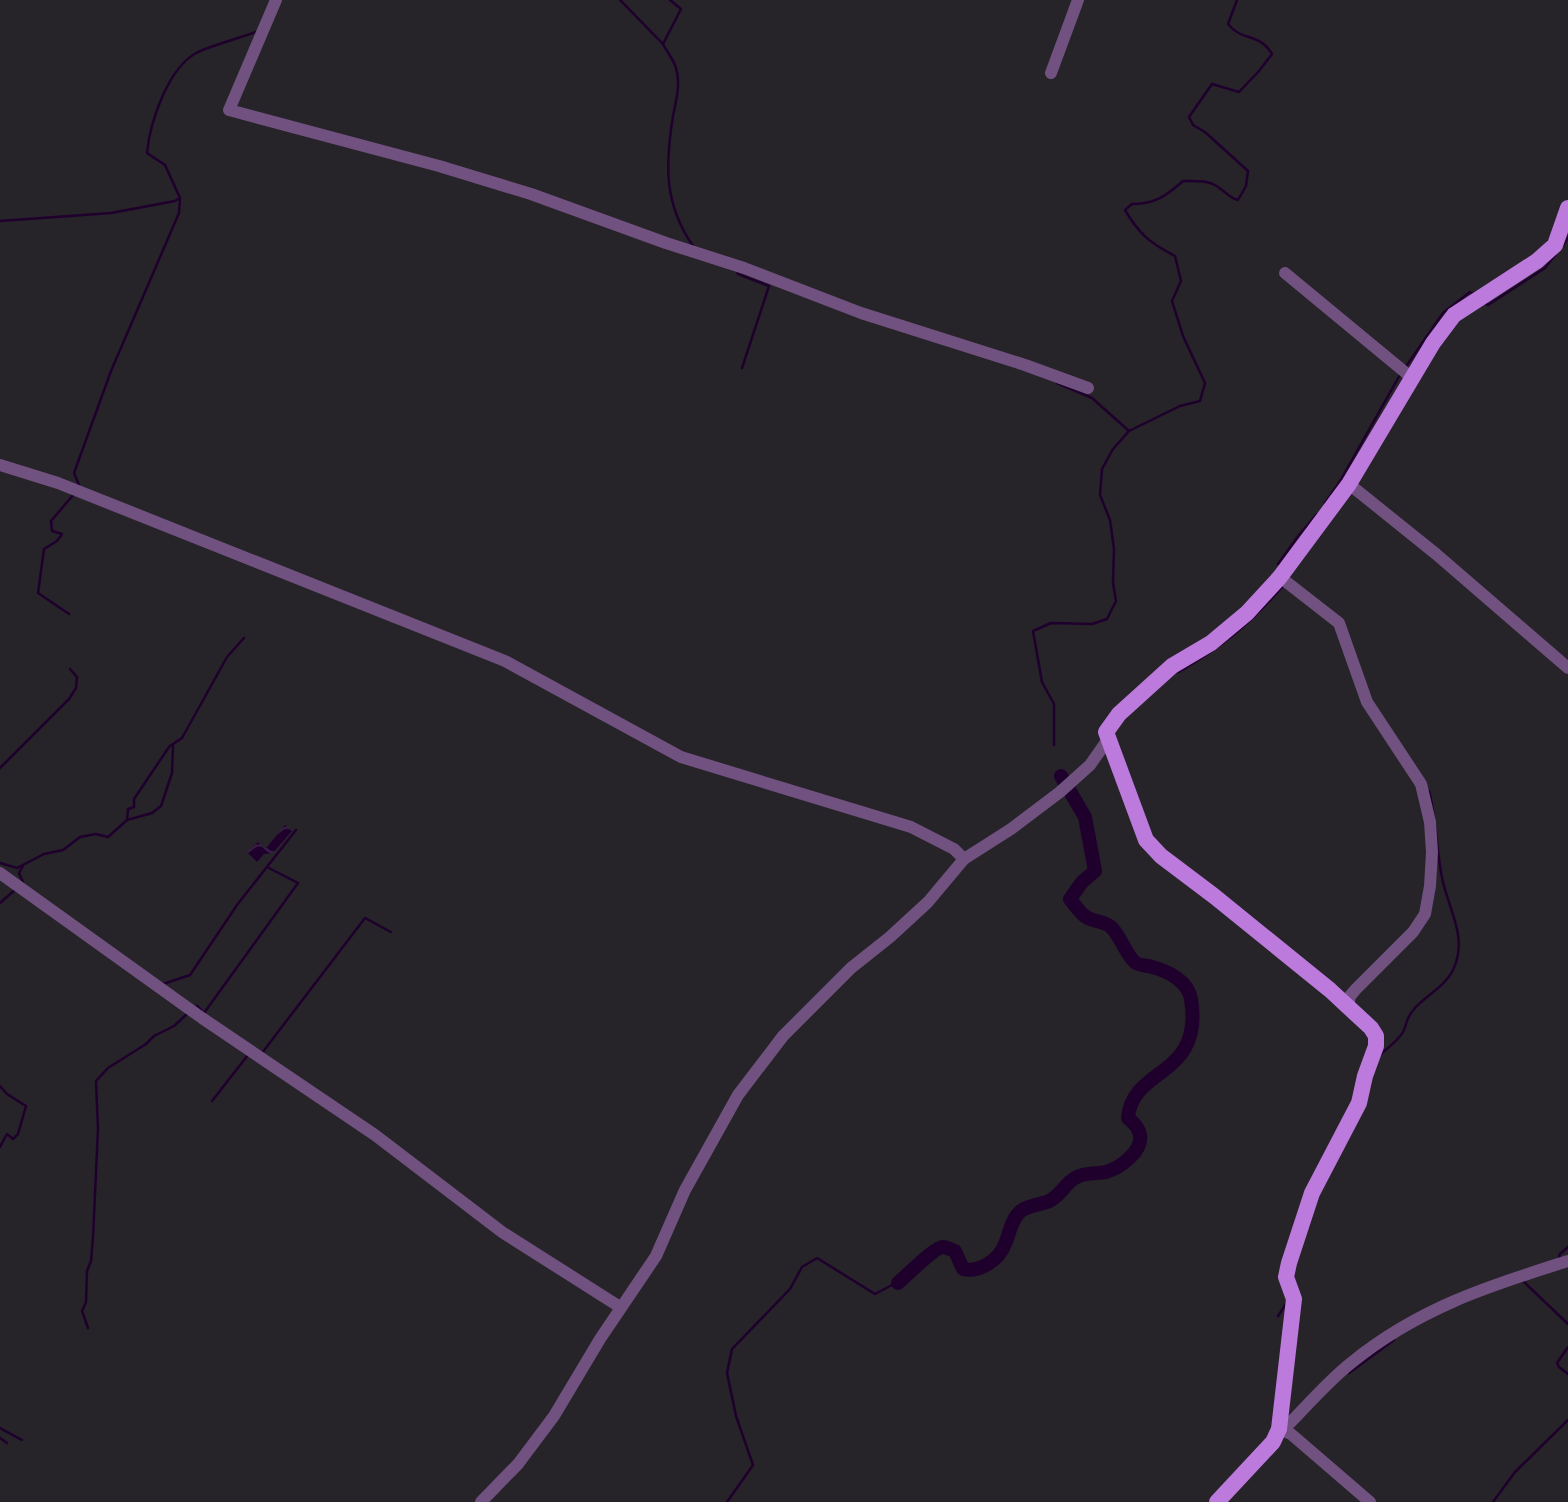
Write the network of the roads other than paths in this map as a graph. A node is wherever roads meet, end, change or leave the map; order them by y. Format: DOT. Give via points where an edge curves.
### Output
graph roads {
  1 [pos="276,0"];
  2 [pos="1078,0"];
  3 [pos="1051,73"];
  4 [pos="1568,208"];
  5 [pos="1285,273"];
  6 [pos="1412,378"];
  7 [pos="1088,388"];
  8 [pos="0,465"];
  9 [pos="1349,484"];
  10 [pos="1280,577"];
  11 [pos="1568,668"];
  12 [pos="1109,738"];
  13 [pos="964,859"];
  14 [pos="0,873"];
  15 [pos="1348,1007"];
  16 [pos="1568,1261"];
  17 [pos="621,1307"];
  18 [pos="1279,1429"];
  19 [pos="481,1502"];
  20 [pos="1217,1502"];
  21 [pos="1370,1502"];
  1 -- 7 [label="street" via="229,110 531,194 861,313"];
  2 -- 3 [label="street"];
  4 -- 6 [label="main road" via="1555,245 1454,315"];
  5 -- 6 [label="street"];
  6 -- 9 [label="main road"];
  8 -- 13 [label="street" via="58,483 505,661 681,757 911,827"];
  9 -- 10 [label="main road"];
  9 -- 11 [label="street"];
  10 -- 12 [label="main road" via="1239,620 1171,666 1119,714 1107,732"];
  10 -- 15 [label="street" via="1339,623 1367,702 1421,785 1430,822 1432,852 1425,914 1350,996"];
  12 -- 13 [label="street" via="1090,765 1060,792"];
  12 -- 15 [label="main road" via="1146,840"];
  13 -- 17 [label="street" via="928,902 851,968 762,1062 701,1160 656,1256"];
  14 -- 17 [label="street" via="375,1135 502,1232"];
  15 -- 18 [label="main road" via="1371,1028 1376,1046 1359,1103 1312,1193 1289,1263 1286,1277 1294,1299"];
  16 -- 18 [label="street" via="1491,1285 1408,1323 1350,1363"];
  17 -- 19 [label="street" via="554,1416 518,1464"];
  18 -- 20 [label="main road" via="1273,1442"];
  18 -- 21 [label="street" via="1291,1434"];
}
